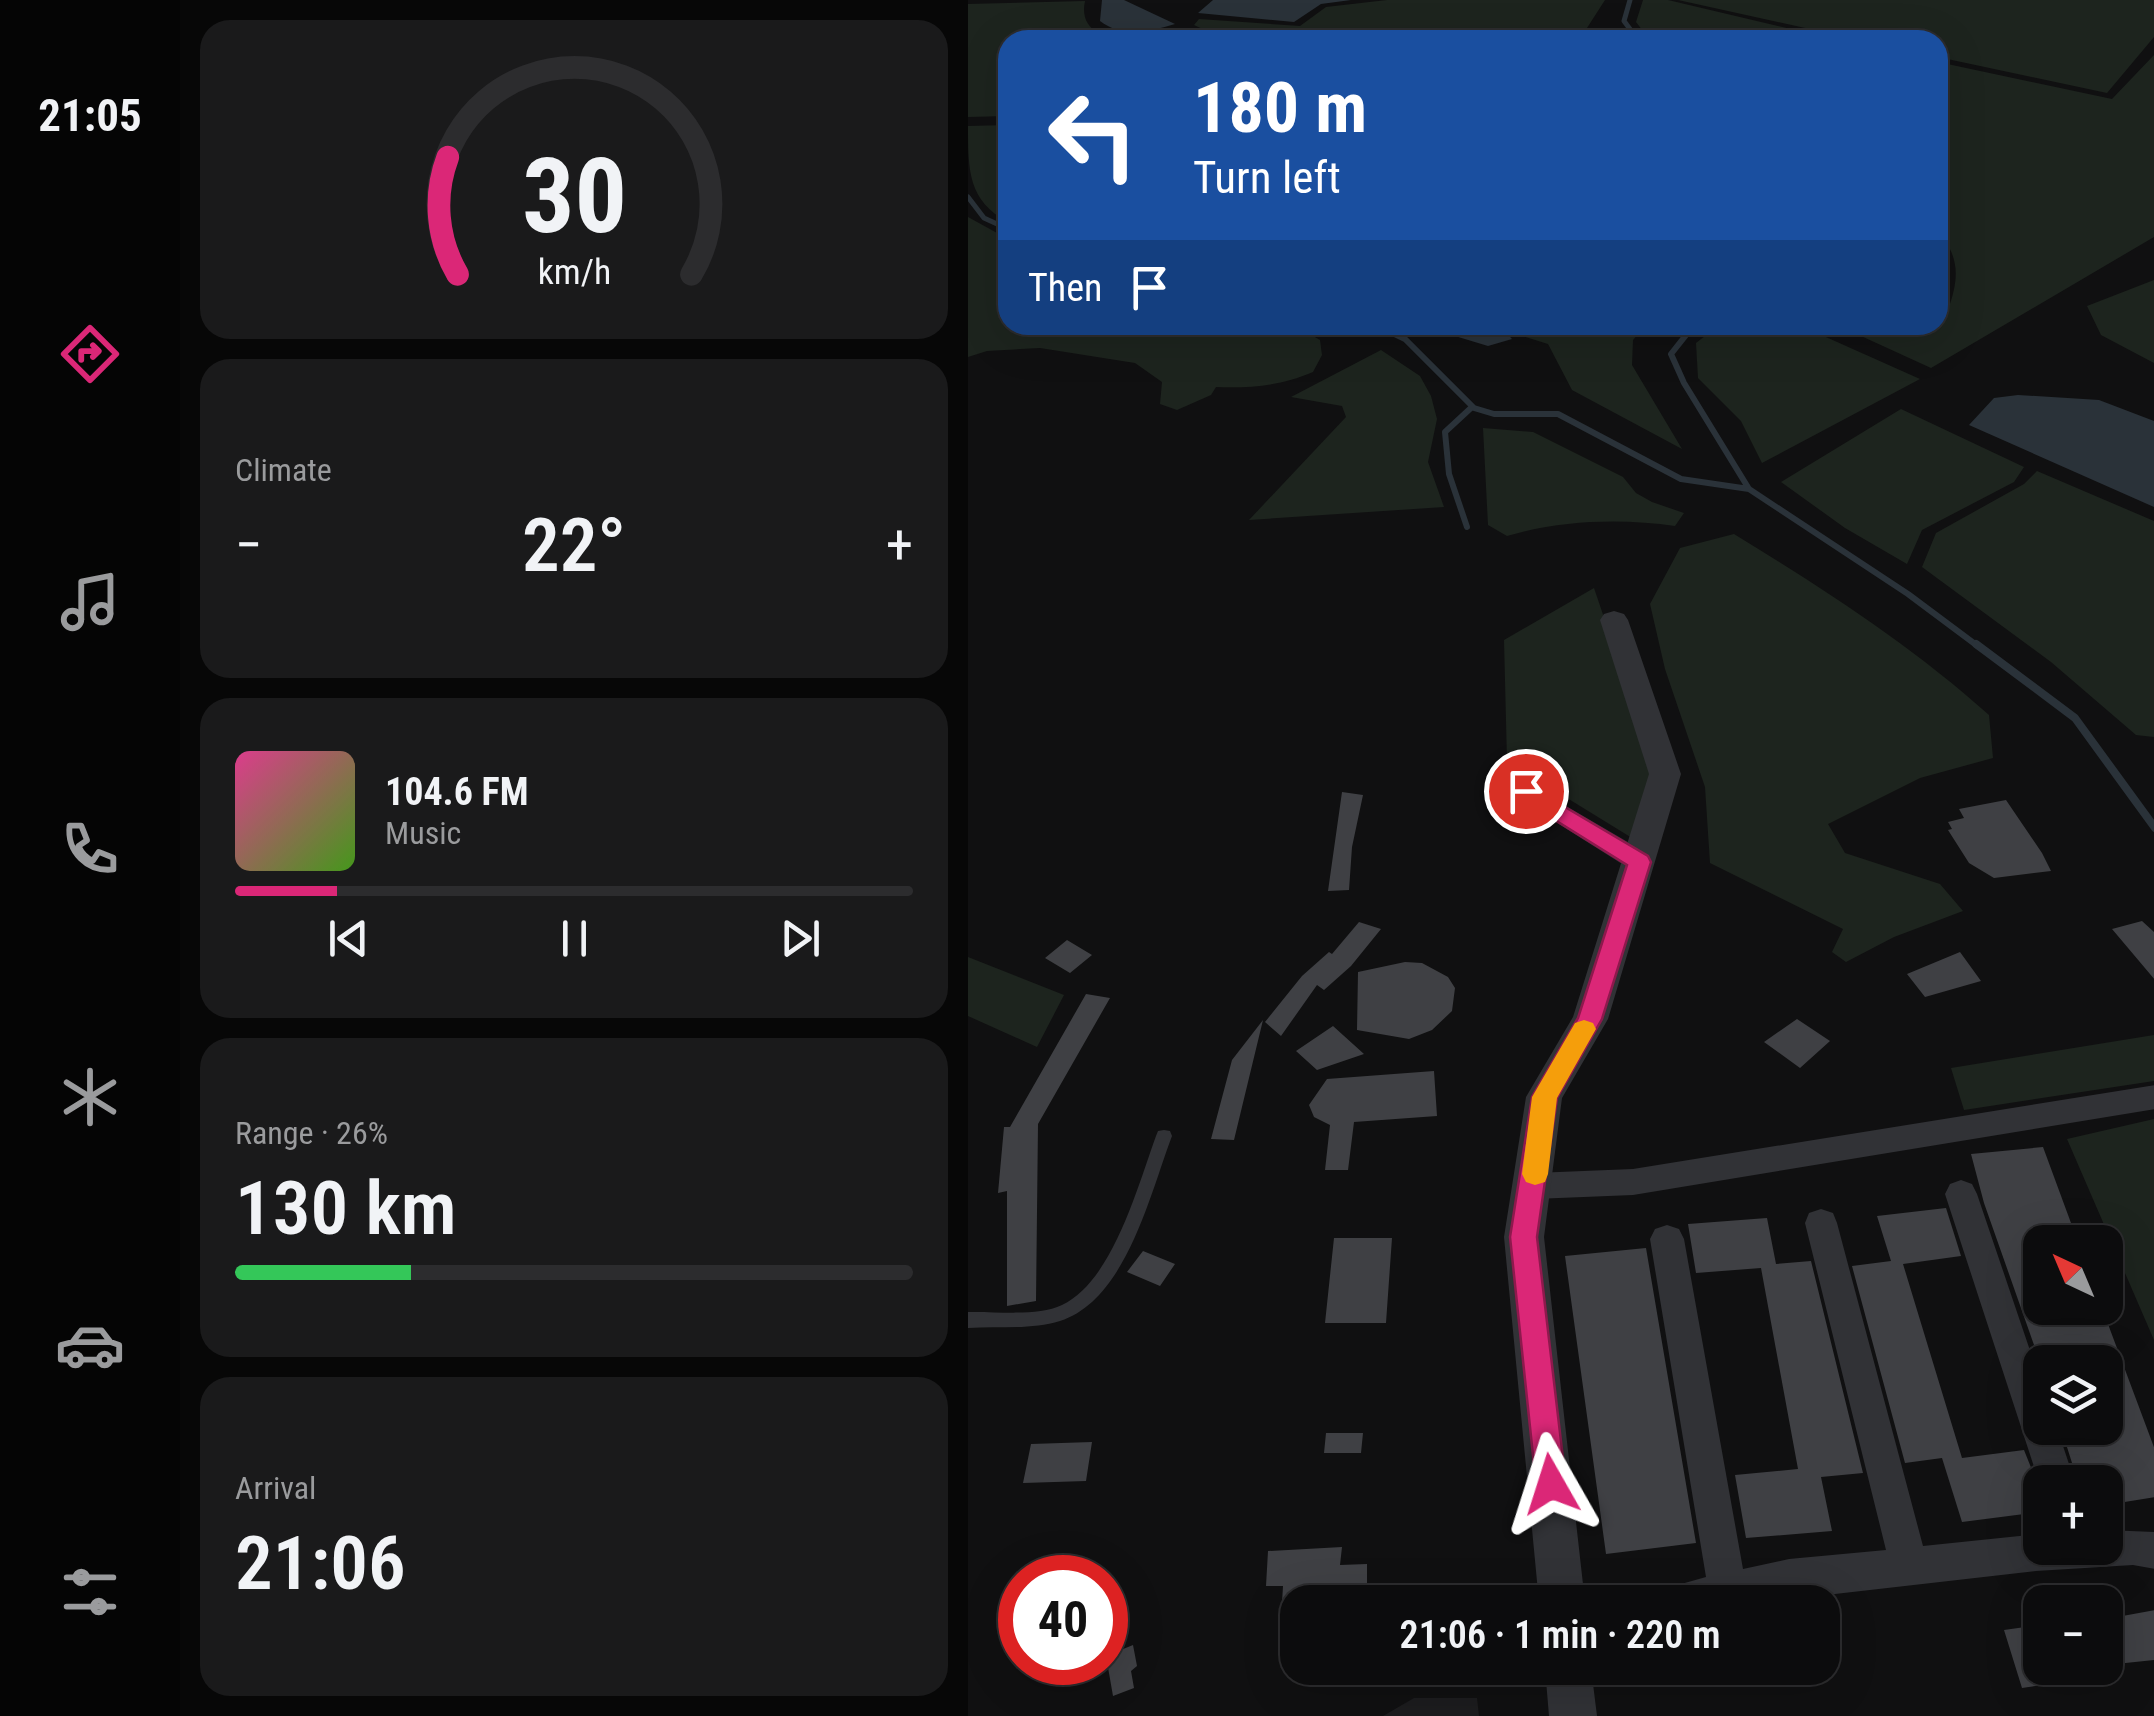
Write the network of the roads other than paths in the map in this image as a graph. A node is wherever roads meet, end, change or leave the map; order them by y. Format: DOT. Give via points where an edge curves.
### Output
graph roads {
  1 [pos="1614,620"];
  2 [pos="1526,791"];
  3 [pos="1640,862"];
  4 [pos="2154,1097"];
  5 [pos="1164,1136"];
  6 [pos="1534,1186"];
  7 [pos="1961,1194"];
  8 [pos="1821,1223"];
  9 [pos="1667,1239"];
  10 [pos="968,1320"];
  11 [pos="2050,1465"];
  12 [pos="2123,1547"];
  13 [pos="2154,1551"];
  14 [pos="2023,1555"];
  15 [pos="1909,1566"];
  16 [pos="1560,1585"];
  17 [pos="1727,1585"];
  18 [pos="1758,1585"];
  19 [pos="1569,1685"];
  20 [pos="1572,1716"];
  1 -- 3 [label="street" via="1665,774"];
  2 -- 3 [label="street"];
  3 -- 6 [label="street" via="1590,1019 1544,1097"];
  4 -- 6 [label="street" via="1633,1182"];
  5 -- 10 [label="lane" via="1107,1276 1089,1295 1044,1316"];
  6 -- 16 [label="street" via="1524,1237"];
  7 -- 11 [label="street"];
  8 -- 15 [label="street"];
  9 -- 17 [label="street"];
  12 -- 13 [label="street"];
  14 -- 15 [label="street"];
  15 -- 18 [label="street"];
  19 -- 20 [label="street"];
}
